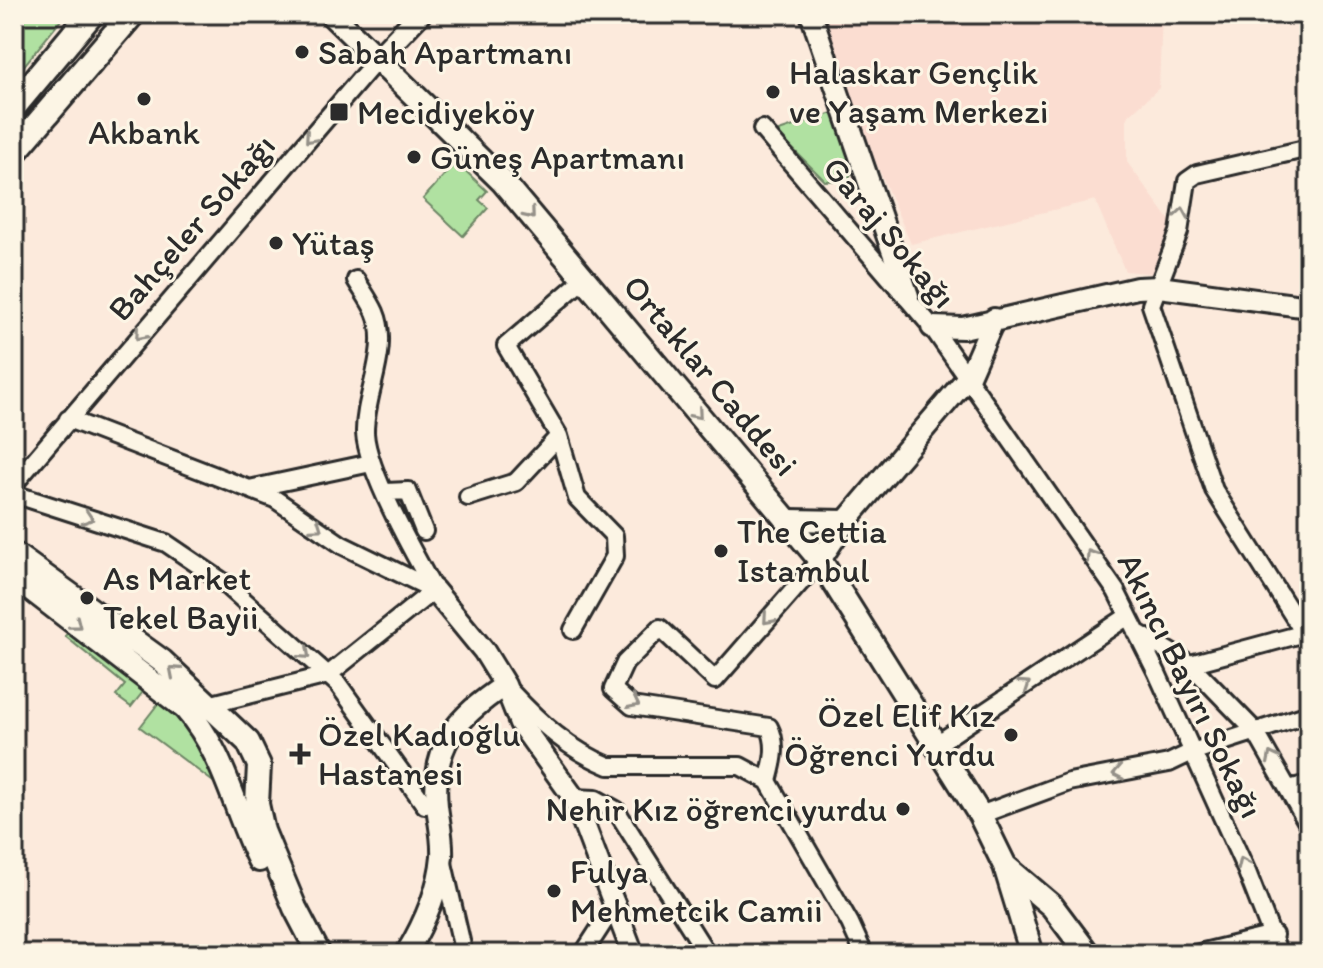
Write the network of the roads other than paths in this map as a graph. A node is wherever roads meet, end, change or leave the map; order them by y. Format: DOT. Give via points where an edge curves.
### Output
graph roads {
  1 [pos="91,14"];
  2 [pos="132,14"];
  3 [pos="331,14"];
  4 [pos="420,14"];
  5 [pos="811,14"];
  6 [pos="379,57"];
  7 [pos="14,106"];
  8 [pos="762,129"];
  9 [pos="1309,148"];
  10 [pos="14,152"];
  11 [pos="585,278"];
  12 [pos="356,280"];
  13 [pos="1159,287"];
  14 [pos="908,296"];
  15 [pos="1309,307"];
  16 [pos="994,319"];
  17 [pos="932,327"];
  18 [pos="969,376"];
  19 [pos="84,400"];
  20 [pos="68,419"];
  21 [pos="100,429"];
  22 [pos="559,436"];
  23 [pos="371,463"];
  24 [pos="14,484"];
  25 [pos="249,489"];
  26 [pos="386,492"];
  27 [pos="14,494"];
  28 [pos="468,497"];
  29 [pos="789,520"];
  30 [pos="846,521"];
  31 [pos="424,531"];
  32 [pos="14,554"];
  33 [pos="820,560"];
  34 [pos="14,576"];
  35 [pos="434,590"];
  36 [pos="1128,616"];
  37 [pos="573,630"];
  38 [pos="1136,632"];
  39 [pos="1306,633"];
  40 [pos="1190,664"];
  41 [pos="328,675"];
  42 [pos="505,685"];
  43 [pos="212,704"];
  44 [pos="1309,714"];
  45 [pos="1255,731"];
  46 [pos="248,742"];
  47 [pos="937,744"];
  48 [pos="1192,752"];
  49 [pos="224,771"];
  50 [pos="768,781"];
  51 [pos="1309,784"];
  52 [pos="1288,789"];
  53 [pos="574,798"];
  54 [pos="431,805"];
  55 [pos="248,807"];
  56 [pos="980,815"];
  57 [pos="1309,826"];
  58 [pos="436,853"];
  59 [pos="1005,866"];
  60 [pos="432,902"];
  61 [pos="616,903"];
  62 [pos="454,906"];
  63 [pos="1052,906"];
  64 [pos="1020,921"];
  65 [pos="1274,935"];
  66 [pos="308,954"];
  67 [pos="319,954"];
  68 [pos="393,954"];
  69 [pos="406,954"];
  70 [pos="464,954"];
  71 [pos="583,954"];
  72 [pos="633,954"];
  73 [pos="707,954"];
  74 [pos="864,954"];
  75 [pos="1032,954"];
  76 [pos="1088,954"];
  77 [pos="1195,954"];
  78 [pos="1279,954"];
  1 -- 7 [label="main road"];
  2 -- 10 [label="main road"];
  3 -- 6 [label="main road, Ortaklar Caddesi"];
  4 -- 6 [label="street, Bahçeler Sokağı"];
  5 -- 14 [label="street"];
  6 -- 11 [label="main road, Ortaklar Caddesi, one-way" via="503,182"];
  6 -- 19 [label="street, Bahçeler Sokağı, one-way"];
  8 -- 14 [label="street, Garaj Sokağı"];
  13 -- 9 [label="street, one-way" via="1179,232 1187,181 1197,174"];
  11 -- 22 [label="street" via="506,346"];
  11 -- 29 [label="main road, Ortaklar Caddesi, one-way"];
  12 -- 23 [label="street" via="376,313 380,340 365,433"];
  13 -- 15 [label="street"];
  13 -- 16 [label="street"];
  13 -- 39 [label="street" via="1151,305 1214,490"];
  14 -- 17 [label="street, Garaj Sokağı"];
  16 -- 17 [label="street" via="963,328"];
  16 -- 18 [label="street"];
  17 -- 18 [label="street, Garaj Sokağı"];
  18 -- 30 [label="street"];
  36 -- 18 [label="street, Akıncı Bayırı Sokağı, one-way"];
  19 -- 20 [label="street, Bahçeler Sokağı"];
  19 -- 21 [label="street"];
  20 -- 21 [label="street"];
  20 -- 24 [label="street, Bahçeler Sokağı"];
  21 -- 25 [label="street"];
  22 -- 28 [label="street" via="516,482"];
  22 -- 37 [label="street" via="577,498 614,536 615,556"];
  23 -- 25 [label="street"];
  23 -- 26 [label="street"];
  25 -- 35 [label="street, one-way" via="275,499 342,545"];
  26 -- 31 [label="street" via="408,491"];
  26 -- 35 [label="street"];
  27 -- 41 [label="street, one-way" via="166,543 222,581"];
  29 -- 30 [label="street"];
  29 -- 33 [label="main road, Ortaklar Caddesi"];
  30 -- 33 [label="street"];
  43 -- 32 [label="main road, one-way" via="162,661"];
  33 -- 47 [label="main road, Ortaklar Caddesi"];
  33 -- 50 [label="street, one-way" via="715,680 660,628 625,663 613,689 632,706 769,727 774,763"];
  34 -- 49 [label="main road, one-way" via="185,708 202,727"];
  35 -- 41 [label="street"];
  35 -- 42 [label="street"];
  36 -- 38 [label="street, Akıncı Bayırı Sokağı"];
  47 -- 36 [label="street, one-way"];
  38 -- 40 [label="street"];
  38 -- 48 [label="street, Akıncı Bayırı Sokağı"];
  39 -- 40 [label="street"];
  40 -- 45 [label="street"];
  41 -- 43 [label="street"];
  41 -- 54 [label="street"];
  42 -- 50 [label="street" via="544,728 609,766 740,766"];
  42 -- 53 [label="street" via="520,723"];
  42 -- 54 [label="street" via="448,734"];
  43 -- 46 [label="main road"];
  44 -- 45 [label="street"];
  45 -- 48 [label="street"];
  52 -- 45 [label="street, one-way"];
  46 -- 49 [label="main road" via="245,761"];
  46 -- 55 [label="main road" via="259,765"];
  47 -- 56 [label="main road, Ortaklar Caddesi"];
  48 -- 56 [label="street, one-way" via="1169,763 1069,782"];
  65 -- 48 [label="street, Akıncı Bayırı Sokağı, one-way"];
  49 -- 55 [label="main road"];
  50 -- 74 [label="street"];
  51 -- 52 [label="street"];
  52 -- 57 [label="street"];
  53 -- 61 [label="street"];
  53 -- 73 [label="street" via="596,799 616,810"];
  54 -- 58 [label="street"];
  55 -- 66 [label="main road" via="257,855"];
  55 -- 67 [label="main road"];
  56 -- 59 [label="main road, Ortaklar Caddesi"];
  58 -- 60 [label="street"];
  58 -- 62 [label="street"];
  58 -- 68 [label="street" via="417,911"];
  59 -- 63 [label="main road, Ortaklar Caddesi"];
  59 -- 64 [label="main road, Ortaklar Caddesi"];
  60 -- 62 [label="street"];
  60 -- 69 [label="street"];
  61 -- 71 [label="street"];
  61 -- 72 [label="street"];
  62 -- 70 [label="street"];
  63 -- 64 [label="main road" via="1035,909"];
  63 -- 76 [label="main road, Ortaklar Caddesi"];
  64 -- 75 [label="main road, Ortaklar Caddesi"];
  65 -- 77 [label="street"];
  65 -- 78 [label="street, Akıncı Bayırı Sokağı"];
}
